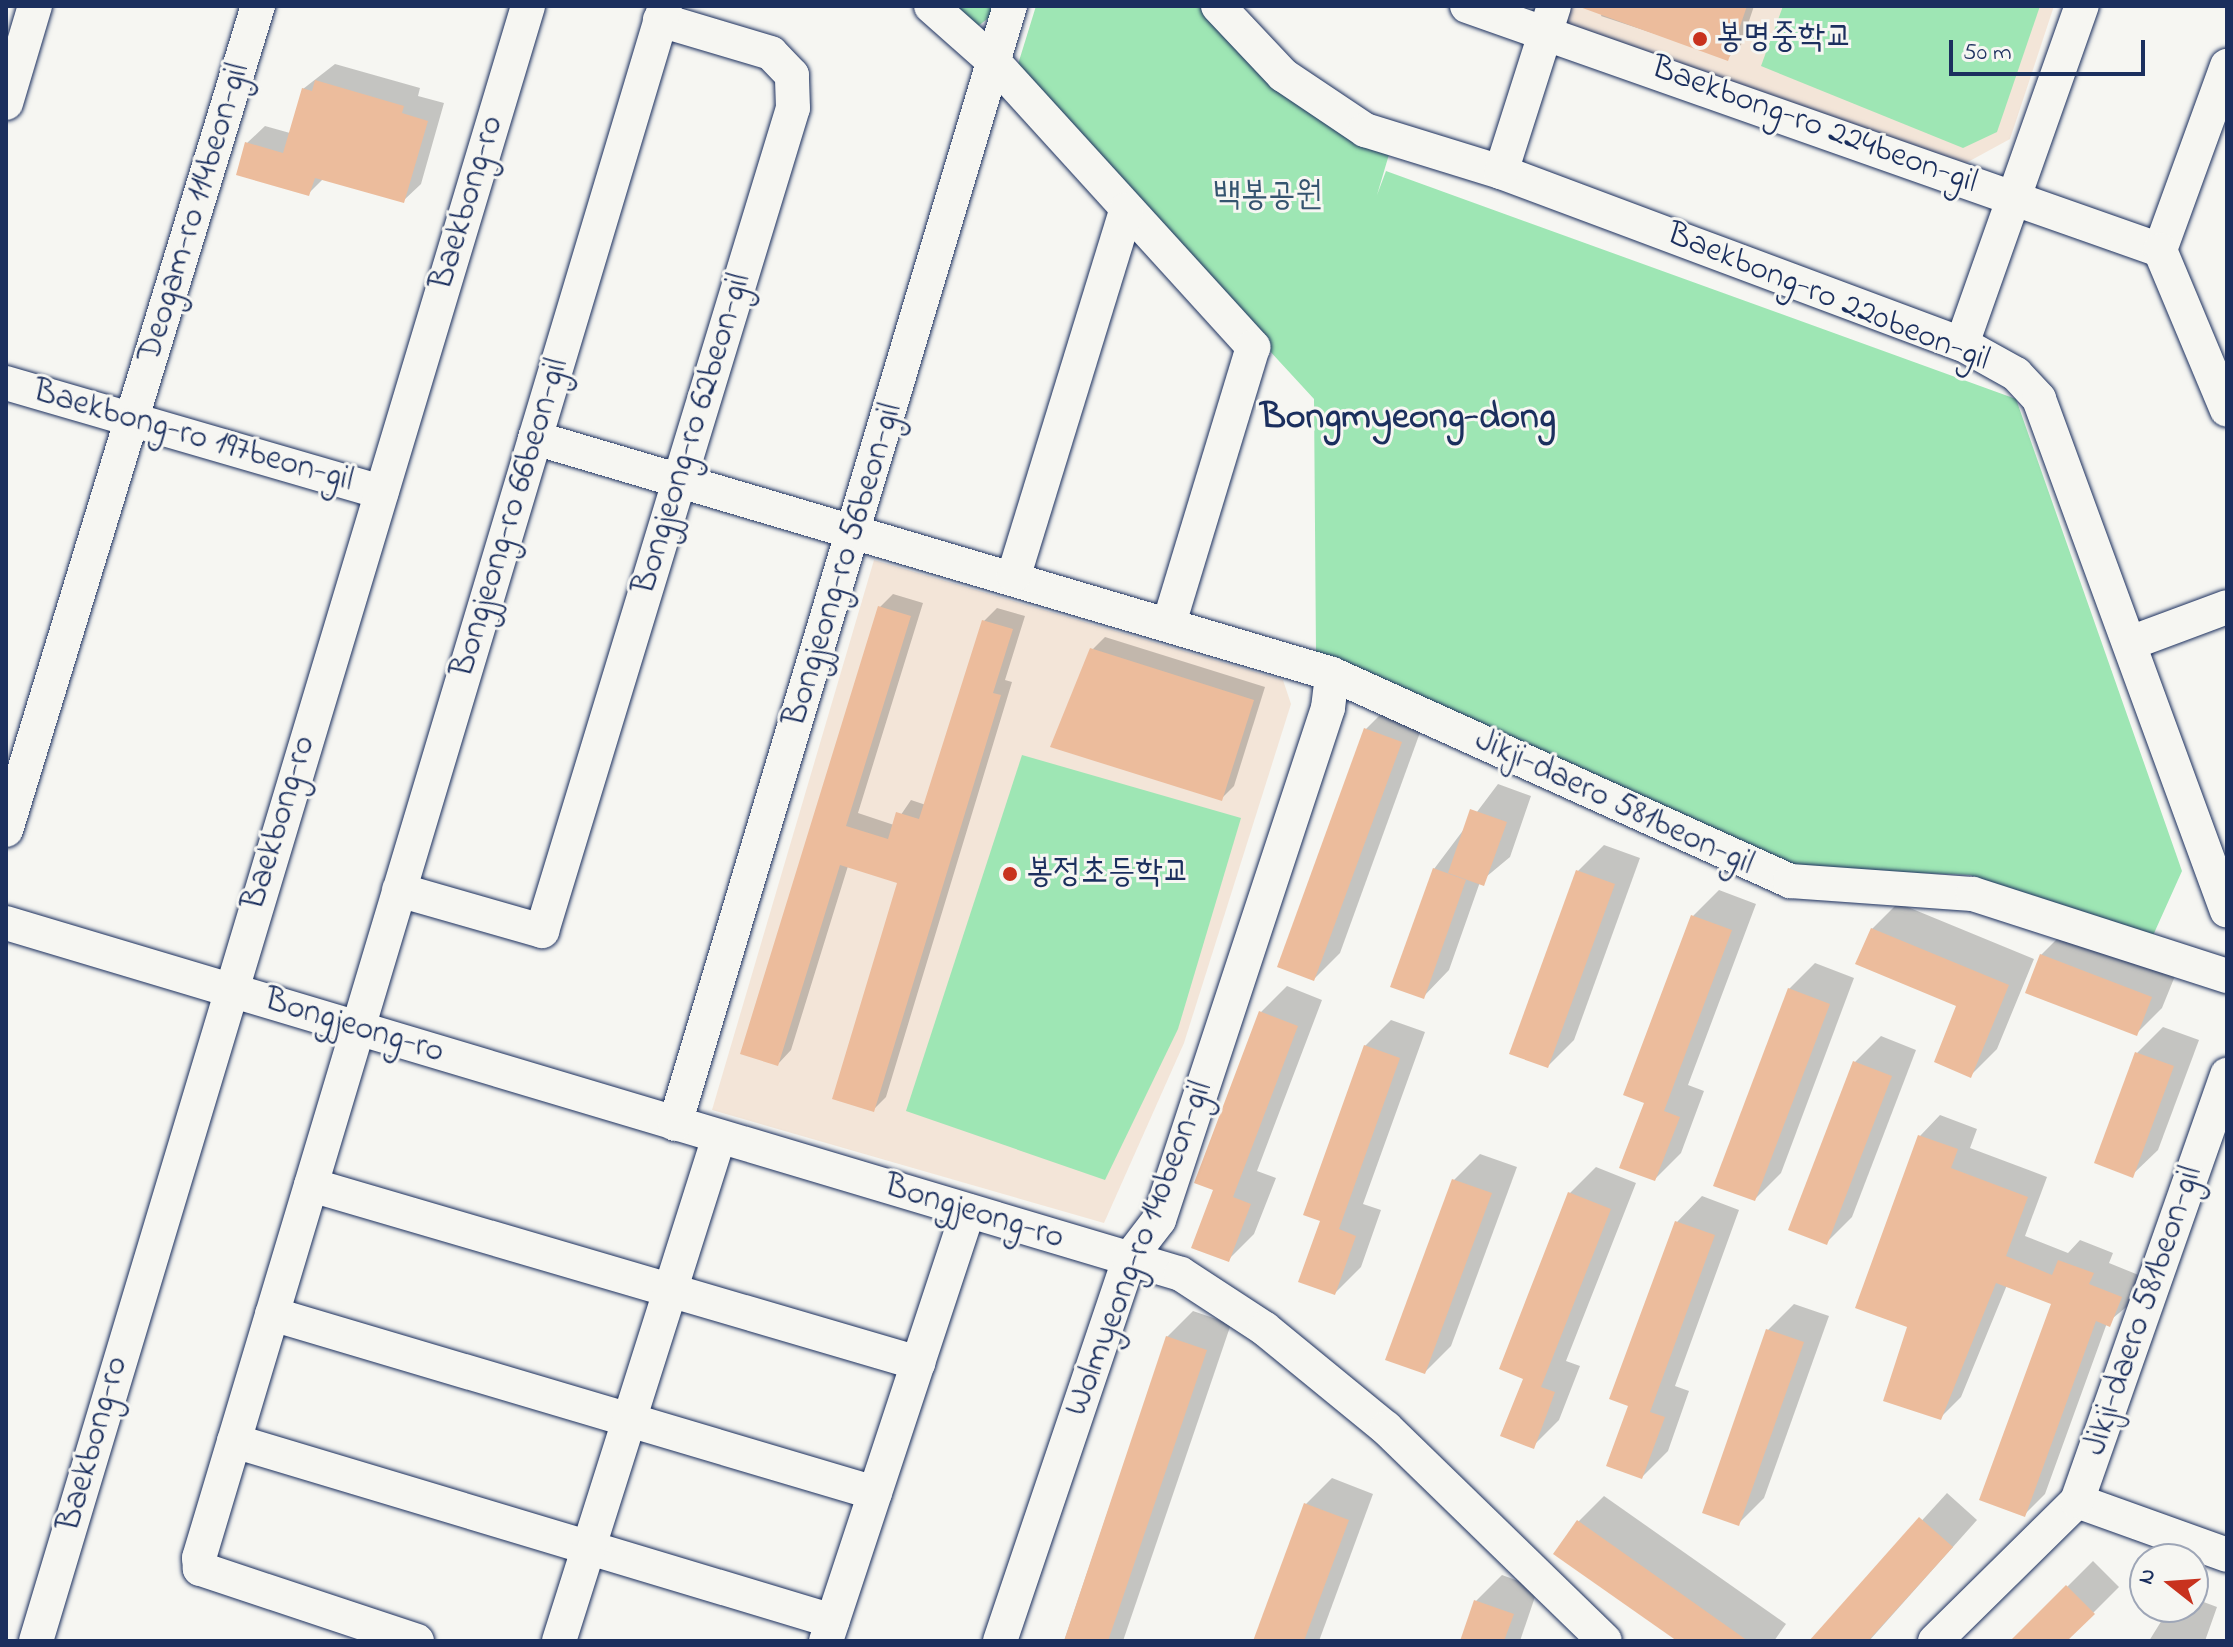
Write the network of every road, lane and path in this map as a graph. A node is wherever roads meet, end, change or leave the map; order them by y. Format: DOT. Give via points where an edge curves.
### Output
graph roads {
  1 [pos="35,6"];
  2 [pos="258,6"];
  3 [pos="528,6"];
  4 [pos="931,6"];
  5 [pos="1010,6"];
  6 [pos="1218,6"];
  7 [pos="1467,6"];
  8 [pos="2082,6"];
  9 [pos="662,13"];
  10 [pos="1549,18"];
  11 [pos="993,61"];
  12 [pos="2227,66"];
  13 [pos="6,103"];
  14 [pos="1501,172"];
  15 [pos="2014,198"];
  16 [pos="1126,210"];
  17 [pos="2160,250"];
  18 [pos="1962,344"];
  19 [pos="6,383"];
  20 [pos="2227,410"];
  21 [pos="132,420"];
  22 [pos="535,438"];
  23 [pos="679,478"];
  24 [pos="381,492"];
  25 [pos="856,527"];
  26 [pos="1014,575"];
  27 [pos="2227,607"];
  28 [pos="1169,624"];
  29 [pos="2133,642"];
  30 [pos="1332,674"];
  31 [pos="6,830"];
  32 [pos="399,890"];
  33 [pos="2227,911"];
  34 [pos="6,923"];
  35 [pos="2227,976"];
  36 [pos="229,989"];
  37 [pos="357,1029"];
  38 [pos="2227,1075"];
  39 [pos="675,1124"];
  40 [pos="719,1137"];
  41 [pos="311,1185"];
  42 [pos="968,1211"];
  43 [pos="1129,1259"];
  44 [pos="670,1290"];
  45 [pos="272,1314"];
  46 [pos="918,1363"];
  47 [pos="629,1420"];
  48 [pos="234,1441"];
  49 [pos="875,1493"];
  50 [pos="2077,1501"];
  51 [pos="589,1544"];
  52 [pos="2227,1555"];
  53 [pos="829,1631"];
  54 [pos="36,1641"];
  55 [pos="417,1641"];
  56 [pos="559,1641"];
  57 [pos="1000,1641"];
  58 [pos="1605,1641"];
  59 [pos="1935,1641"];
  1 -- 13 [label="street"];
  2 -- 21 [label="street, Deogam-ro 114beon-gil"];
  3 -- 24 [label="street, Baekbong-ro"];
  4 -- 11 [label="street"];
  5 -- 11 [label="street, Bongjeong-ro 56beon-gil"];
  6 -- 14 [label="street, Baekbong-ro 220beon-gil" via="1283,75 1365,130"];
  7 -- 10 [label="street, Baekbong-ro 224beon-gil"];
  8 -- 15 [label="street"];
  9 -- 22 [label="street, Bongjeong-ro 66beon-gil"];
  9 -- 23 [label="street, Bongjeong-ro 62beon-gil" via="771,53 792,75 793,97"];
  10 -- 14 [label="street"];
  10 -- 15 [label="street, Baekbong-ro 224beon-gil"];
  11 -- 16 [label="street"];
  11 -- 25 [label="street, Bongjeong-ro 56beon-gil"];
  12 -- 17 [label="street"];
  14 -- 18 [label="street, Baekbong-ro 220beon-gil"];
  15 -- 17 [label="street, Baekbong-ro 224beon-gil"];
  15 -- 18 [label="street"];
  16 -- 26 [label="street"];
  16 -- 28 [label="street" via="1253,347"];
  17 -- 20 [label="street"];
  18 -- 29 [label="street, Baekbong-ro 220beon-gil" via="2016,374 2039,399"];
  19 -- 21 [label="street, Baekbong-ro 197beon-gil"];
  21 -- 24 [label="street, Baekbong-ro 197beon-gil"];
  21 -- 31 [label="street, Deogam-ro 114beon-gil"];
  22 -- 23 [label="street, Jikji-daero 581beon-gil"];
  22 -- 32 [label="street, Bongjeong-ro 66beon-gil"];
  23 -- 25 [label="street, Jikji-daero 581beon-gil"];
  23 -- 32 [label="street, Bongjeong-ro 62beon-gil" via="542,931"];
  24 -- 36 [label="street, Baekbong-ro"];
  25 -- 26 [label="street, Jikji-daero 581beon-gil"];
  25 -- 39 [label="street, Bongjeong-ro 56beon-gil"];
  26 -- 28 [label="street, Jikji-daero 581beon-gil"];
  27 -- 29 [label="street"];
  28 -- 30 [label="street, Jikji-daero 581beon-gil"];
  29 -- 33 [label="street, Baekbong-ro 220beon-gil"];
  30 -- 35 [label="street, Jikji-daero 581beon-gil" via="1790,881 1973,894"];
  30 -- 43 [label="street, Wolmyeong-ro 140beon-gil" via="1328,708 1159,1220"];
  32 -- 37 [label="street, Bongjeong-ro 66beon-gil"];
  34 -- 36 [label="street, Bongjeong-ro"];
  36 -- 37 [label="street, Bongjeong-ro"];
  36 -- 54 [label="street, Baekbong-ro"];
  37 -- 39 [label="street, Bongjeong-ro"];
  37 -- 41 [label="street, Bongjeong-ro 66beon-gil"];
  38 -- 50 [label="street, Jikji-daero 581beon-gil"];
  39 -- 40 [label="street, Bongjeong-ro"];
  40 -- 42 [label="street, Bongjeong-ro"];
  40 -- 44 [label="street"];
  41 -- 44 [label="street"];
  41 -- 45 [label="street, Bongjeong-ro 66beon-gil"];
  42 -- 43 [label="street, Bongjeong-ro"];
  42 -- 46 [label="street"];
  43 -- 57 [label="street, Wolmyeong-ro 140beon-gil"];
  43 -- 58 [label="street, Bongjeong-ro" via="1181,1274 1265,1329 1386,1428"];
  44 -- 46 [label="street"];
  44 -- 47 [label="street"];
  45 -- 47 [label="street"];
  45 -- 48 [label="street, Bongjeong-ro 66beon-gil"];
  46 -- 49 [label="street"];
  47 -- 49 [label="street"];
  47 -- 51 [label="street"];
  48 -- 51 [label="street"];
  48 -- 55 [label="street, Bongjeong-ro 66beon-gil" via="200,1569"];
  49 -- 53 [label="street"];
  50 -- 52 [label="street"];
  50 -- 59 [label="street"];
  51 -- 53 [label="street" via="729,1588"];
  51 -- 56 [label="street"];
}
